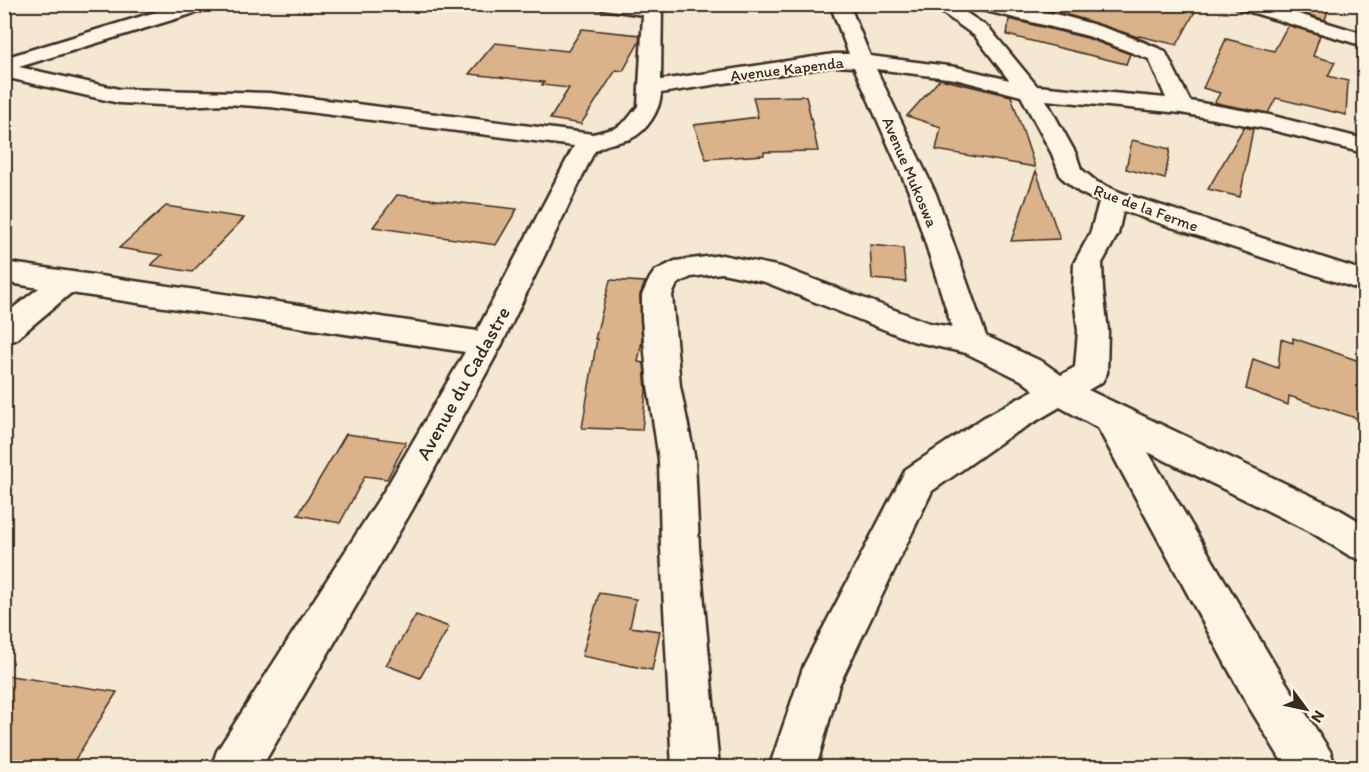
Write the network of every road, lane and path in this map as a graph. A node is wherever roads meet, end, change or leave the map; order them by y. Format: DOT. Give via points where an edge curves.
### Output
graph roads {
  1 [pos="204,4"];
  2 [pos="604,4"];
  3 [pos="839,4"];
  4 [pos="939,4"];
  5 [pos="981,4"];
  6 [pos="1244,4"];
  7 [pos="653,7"];
  8 [pos="1365,40"];
  9 [pos="862,61"];
  10 [pos="4,64"];
  11 [pos="4,70"];
  12 [pos="650,88"];
  13 [pos="1030,92"];
  14 [pos="1181,106"];
  15 [pos="593,141"];
  16 [pos="1365,146"];
  17 [pos="1113,199"];
  18 [pos="4,272"];
  19 [pos="1365,281"];
  20 [pos="65,282"];
  21 [pos="4,332"];
  22 [pos="973,343"];
  23 [pos="486,344"];
  24 [pos="1059,391"];
  25 [pos="1110,417"];
  26 [pos="1365,544"];
  27 [pos="234,768"];
  28 [pos="696,768"];
  29 [pos="792,768"];
  30 [pos="1313,768"];
  1 -- 10 [label="street"];
  2 -- 7 [label="street"];
  3 -- 9 [label="street, Avenue Mukoswa"];
  4 -- 13 [label="street, Rue de la Ferme" via="982,32"];
  5 -- 14 [label="street" via="1158,55"];
  6 -- 8 [label="street"];
  7 -- 12 [label="street"];
  9 -- 12 [label="street, Avenue Kapenda" via="834,60"];
  9 -- 13 [label="street, Avenue Kapenda" via="956,73"];
  9 -- 22 [label="street, Avenue Mukoswa" via="923,194"];
  11 -- 15 [label="street" via="119,96 270,100"];
  12 -- 15 [label="street" via="649,106 635,125 624,133"];
  13 -- 14 [label="street, Avenue Kapenda"];
  13 -- 17 [label="street, Rue de la Ferme" via="1070,172 1088,187"];
  14 -- 16 [label="street, Avenue Kapenda" via="1269,122"];
  15 -- 23 [label="street, Avenue du Cadastre" via="575,164"];
  17 -- 19 [label="street, Rue de la Ferme"];
  17 -- 24 [label="street" via="1104,234 1088,263 1093,331 1091,372"];
  18 -- 20 [label="street"];
  20 -- 21 [label="street"];
  20 -- 23 [label="street"];
  22 -- 24 [label="street" via="1032,371"];
  22 -- 28 [label="street" via="924,333 761,272 722,264 685,268 665,278 657,295 657,318 677,460"];
  23 -- 27 [label="street, Avenue du Cadastre" via="399,499"];
  24 -- 25 [label="street"];
  24 -- 29 [label="street" via="995,428 919,480 819,680"];
  25 -- 26 [label="street" via="1324,520"];
  25 -- 30 [label="street" via="1262,686"];
}
